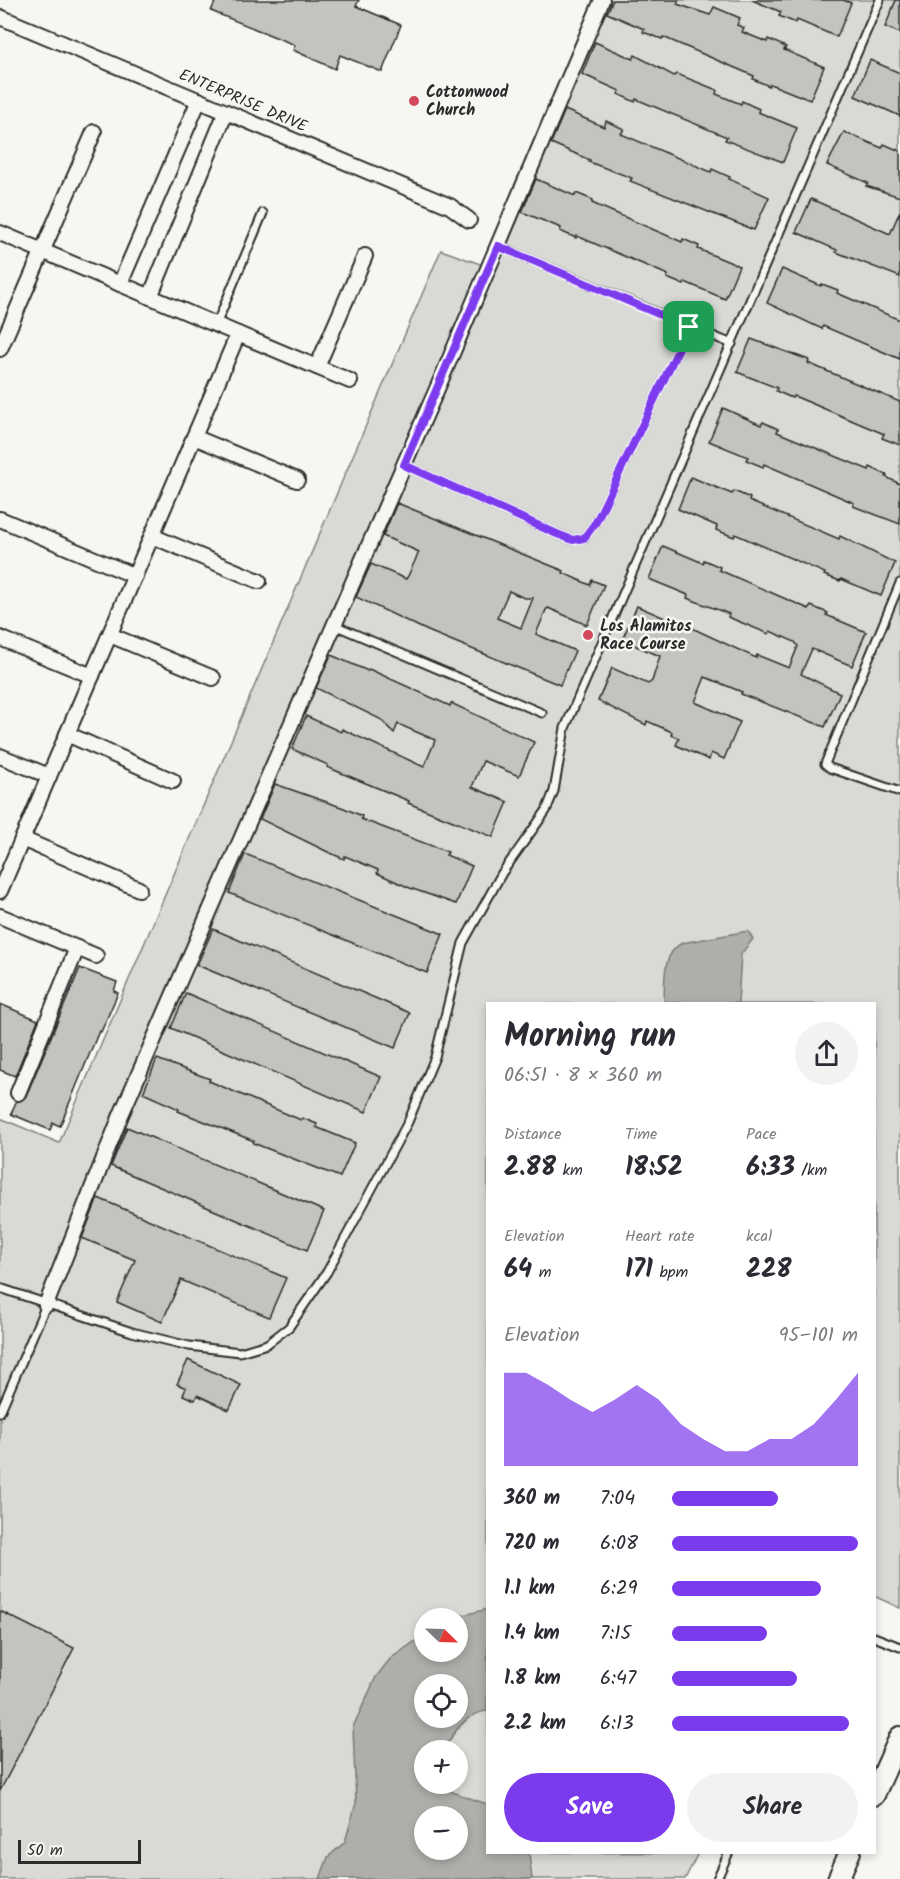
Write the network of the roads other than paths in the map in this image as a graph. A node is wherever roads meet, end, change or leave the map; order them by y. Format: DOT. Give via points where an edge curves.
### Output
graph roads {
  1 [pos="602,0"];
  2 [pos="880,0"];
  3 [pos="0,17"];
  4 [pos="199,100"];
  5 [pos="226,112"];
  6 [pos="94,132"];
  7 [pos="263,213"];
  8 [pos="469,220"];
  9 [pos="0,233"];
  10 [pos="498,246"];
  11 [pos="41,250"];
  12 [pos="365,256"];
  13 [pos="120,284"];
  14 [pos="150,297"];
  15 [pos="216,325"];
  16 [pos="689,327"];
  17 [pos="238,334"];
  18 [pos="732,344"];
  19 [pos="0,349"];
  20 [pos="318,367"];
  21 [pos="350,381"];
  22 [pos="194,437"];
  23 [pos="404,465"];
  24 [pos="297,480"];
  25 [pos="0,519"];
  26 [pos="152,536"];
  27 [pos="135,576"];
  28 [pos="259,581"];
  29 [pos="900,583"];
  30 [pos="334,625"];
  31 [pos="110,635"];
  32 [pos="0,638"];
  33 [pos="92,676"];
  34 [pos="213,678"];
  35 [pos="542,713"];
  36 [pos="67,734"];
  37 [pos="0,756"];
  38 [pos="49,776"];
  39 [pos="173,781"];
  40 [pos="900,792"];
  41 [pos="22,839"];
  42 [pos="5,867"];
  43 [pos="139,890"];
  44 [pos="0,891"];
  45 [pos="0,916"];
  46 [pos="77,948"];
  47 [pos="96,956"];
  48 [pos="18,1093"];
  49 [pos="0,1288"];
  50 [pos="46,1305"];
  51 [pos="0,1412"];
  52 [pos="876,1638"];
  53 [pos="900,1647"];
  54 [pos="900,1737"];
  55 [pos="876,1792"];
  56 [pos="728,1854"];
  57 [pos="849,1854"];
  58 [pos="717,1879"];
  59 [pos="838,1879"];
  1 -- 10 [label="street"];
  2 -- 18 [label="lane"];
  3 -- 4 [label="street, ENTERPRISE DRIVE"];
  4 -- 5 [label="street, ENTERPRISE DRIVE"];
  4 -- 13 [label="street"];
  5 -- 8 [label="street, ENTERPRISE DRIVE" via="450,206"];
  5 -- 14 [label="street"];
  6 -- 11 [label="street"];
  7 -- 15 [label="lane"];
  9 -- 11 [label="street"];
  10 -- 16 [label="lane"];
  10 -- 23 [label="street"];
  11 -- 13 [label="street"];
  11 -- 19 [label="street"];
  12 -- 20 [label="street"];
  13 -- 14 [label="street"];
  14 -- 15 [label="street"];
  15 -- 17 [label="street"];
  16 -- 18 [label="lane"];
  16 -- 23 [label="lane" via="601,513 584,538 573,540 557,534"];
  17 -- 20 [label="street"];
  17 -- 22 [label="street"];
  18 -- 50 [label="lane" via="565,728 554,791 546,811 502,873 463,943 435,1057 408,1122 305,1307 289,1327 267,1344 240,1352 189,1346"];
  20 -- 21 [label="street"];
  22 -- 24 [label="street"];
  22 -- 26 [label="street"];
  23 -- 30 [label="street"];
  25 -- 27 [label="street"];
  26 -- 27 [label="street"];
  26 -- 28 [label="street"];
  27 -- 31 [label="street"];
  29 -- 40 [label="lane" via="825,764"];
  30 -- 35 [label="lane"];
  30 -- 50 [label="street" via="121,1115"];
  31 -- 33 [label="street"];
  31 -- 34 [label="street"];
  32 -- 33 [label="street"];
  33 -- 36 [label="street"];
  36 -- 38 [label="street"];
  36 -- 39 [label="street"];
  37 -- 38 [label="street"];
  38 -- 41 [label="street"];
  41 -- 42 [label="street"];
  41 -- 43 [label="street"];
  42 -- 44 [label="street"];
  45 -- 46 [label="street"];
  46 -- 47 [label="street"];
  46 -- 48 [label="street"];
  49 -- 50 [label="lane"];
  50 -- 51 [label="lane"];
  52 -- 53 [label="lane"];
  54 -- 55 [label="main road" via="890,1771"];
  56 -- 58 [label="lane"];
  57 -- 59 [label="main road"];
}
